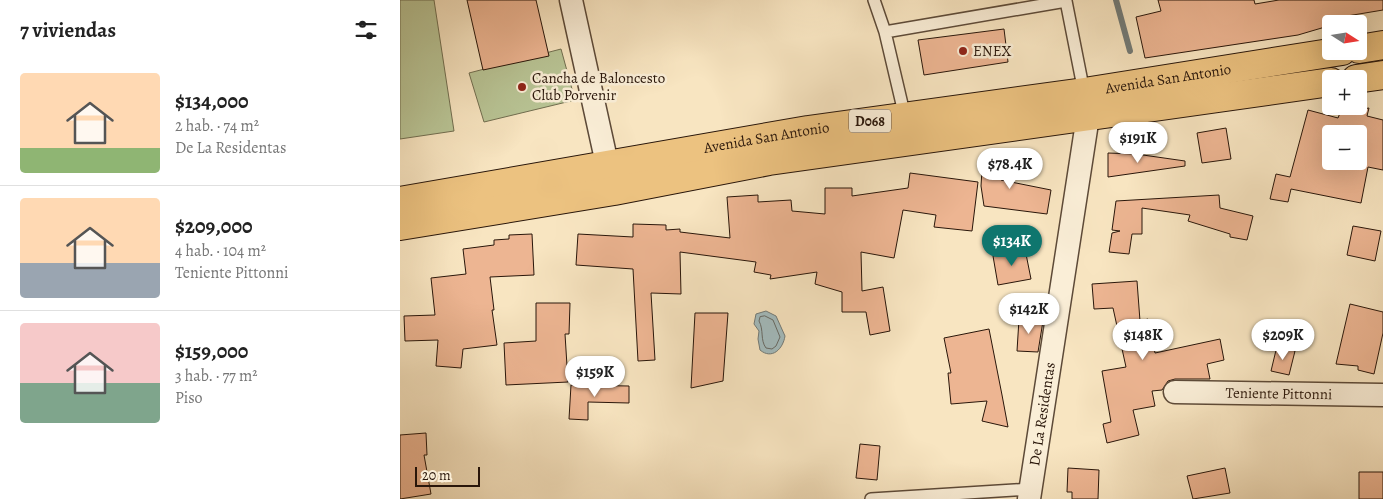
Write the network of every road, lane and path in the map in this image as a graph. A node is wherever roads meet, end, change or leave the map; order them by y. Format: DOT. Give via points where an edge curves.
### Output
graph roads {
  1 [pos="571,0"];
  2 [pos="874,0"];
  3 [pos="1066,1"];
  4 [pos="885,32"];
  5 [pos="1383,45"];
  6 [pos="1368,48"];
  7 [pos="1322,55"];
  8 [pos="1383,75"];
  9 [pos="1367,77"];
  10 [pos="1322,83"];
  11 [pos="1086,104"];
  12 [pos="905,117"];
  13 [pos="607,165"];
  14 [pos="614,192"];
  15 [pos="400,201"];
  16 [pos="400,226"];
  17 [pos="1175,392"];
  18 [pos="1383,395"];
  19 [pos="1030,494"];
  20 [pos="871,499"];
  1 -- 13 [label="street"];
  2 -- 4 [label="lane"];
  3 -- 4 [label="lane"];
  3 -- 11 [label="lane"];
  4 -- 12 [label="lane"];
  5 -- 6 [label="main road"];
  7 -- 11 [label="main road, Avenida San Antonio / D068"];
  8 -- 9 [label="main road"];
  10 -- 11 [label="main road, Avenida San Antonio / D068"];
  11 -- 12 [label="main road, Avenida San Antonio / D068"];
  11 -- 14 [label="main road, Avenida San Antonio / D068"];
  11 -- 19 [label="street, De La Residentas"];
  12 -- 13 [label="main road, Avenida San Antonio / D068" via="808,130"];
  13 -- 14 [label="street"];
  13 -- 15 [label="main road, Avenida San Antonio / D068"];
  14 -- 16 [label="main road, Avenida San Antonio / D068"];
  17 -- 18 [label="street, Teniente Pittonni"];
  19 -- 20 [label="lane"];
}
